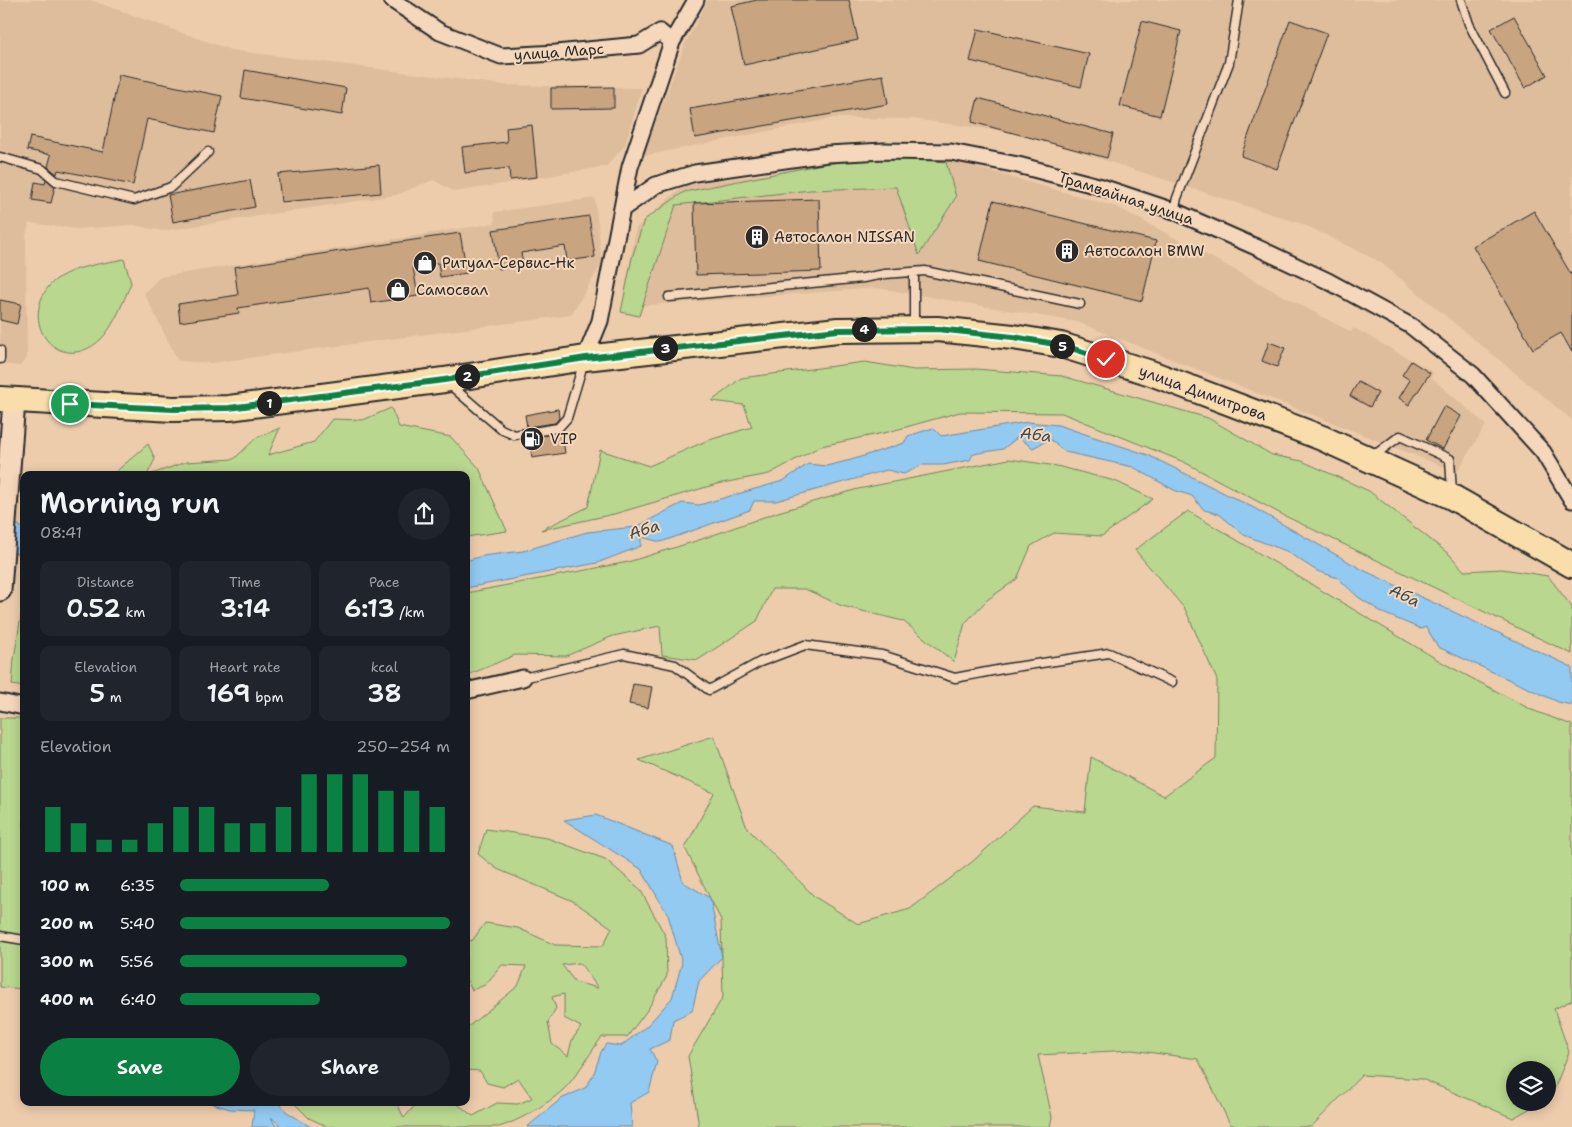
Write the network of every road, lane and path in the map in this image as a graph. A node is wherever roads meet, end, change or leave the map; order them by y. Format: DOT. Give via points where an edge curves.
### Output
graph roads {
  1 [pos="392,0"];
  2 [pos="696,0"];
  3 [pos="1240,0"];
  4 [pos="1460,0"];
  5 [pos="672,42"];
  6 [pos="1505,93"];
  7 [pos="208,152"];
  8 [pos="0,157"];
  9 [pos="622,209"];
  10 [pos="1174,211"];
  11 [pos="914,272"];
  12 [pos="669,297"];
  13 [pos="1080,304"];
  14 [pos="914,329"];
  15 [pos="0,350"];
  16 [pos="586,358"];
  17 [pos="0,359"];
  18 [pos="444,380"];
  19 [pos="7,400"];
  20 [pos="1369,460"];
  21 [pos="1452,497"];
  22 [pos="1572,500"];
  23 [pos="1572,565"];
  24 [pos="0,585"];
  25 [pos="0,590"];
  26 [pos="523,678"];
  27 [pos="1172,682"];
  28 [pos="470,690"];
  29 [pos="0,702"];
  30 [pos="20,706"];
  31 [pos="0,936"];
  32 [pos="20,939"];
  1 -- 5 [label="street, улица Марс" via="440,32 501,56 639,45 660,32"];
  2 -- 5 [label="street"];
  3 -- 10 [label="lane" via="1228,63"];
  4 -- 6 [label="lane"];
  5 -- 9 [label="street" via="630,167"];
  7 -- 8 [label="lane" via="171,187 134,200 56,181 42,169"];
  9 -- 10 [label="street, Трамвайная улица" via="656,185 695,172 827,154 884,151 951,152 1018,165 1102,187"];
  9 -- 16 [label="street" via="600,321"];
  10 -- 22 [label="street, Трамвайная улица" via="1328,281 1411,326 1473,375 1543,452"];
  11 -- 12 [label="lane"];
  11 -- 13 [label="lane" via="948,275"];
  11 -- 14 [label="lane"];
  14 -- 16 [label="main road, улица Димитрова" via="838,330"];
  14 -- 20 [label="main road, улица Димитрова" via="1013,337 1061,345 1151,373 1322,438"];
  15 -- 17 [label="lane"];
  16 -- 18 [label="main road, улица Димитрова"];
  16 -- 18 [label="lane" via="567,418 558,428 514,435 501,429"];
  18 -- 19 [label="main road, улица Димитрова" via="229,408 173,409"];
  19 -- 24 [label="street" via="9,474"];
  20 -- 21 [label="main road, улица Димитрова"];
  20 -- 21 [label="lane" via="1400,436 1450,459"];
  21 -- 23 [label="main road, улица Димитрова"];
  24 -- 25 [label="street"];
  26 -- 27 [label="lane" via="624,654 675,665 709,690 760,662 805,645 882,655 955,678 1109,653"];
  26 -- 28 [label="street"];
  29 -- 30 [label="street"];
  31 -- 32 [label="lane"];
}
